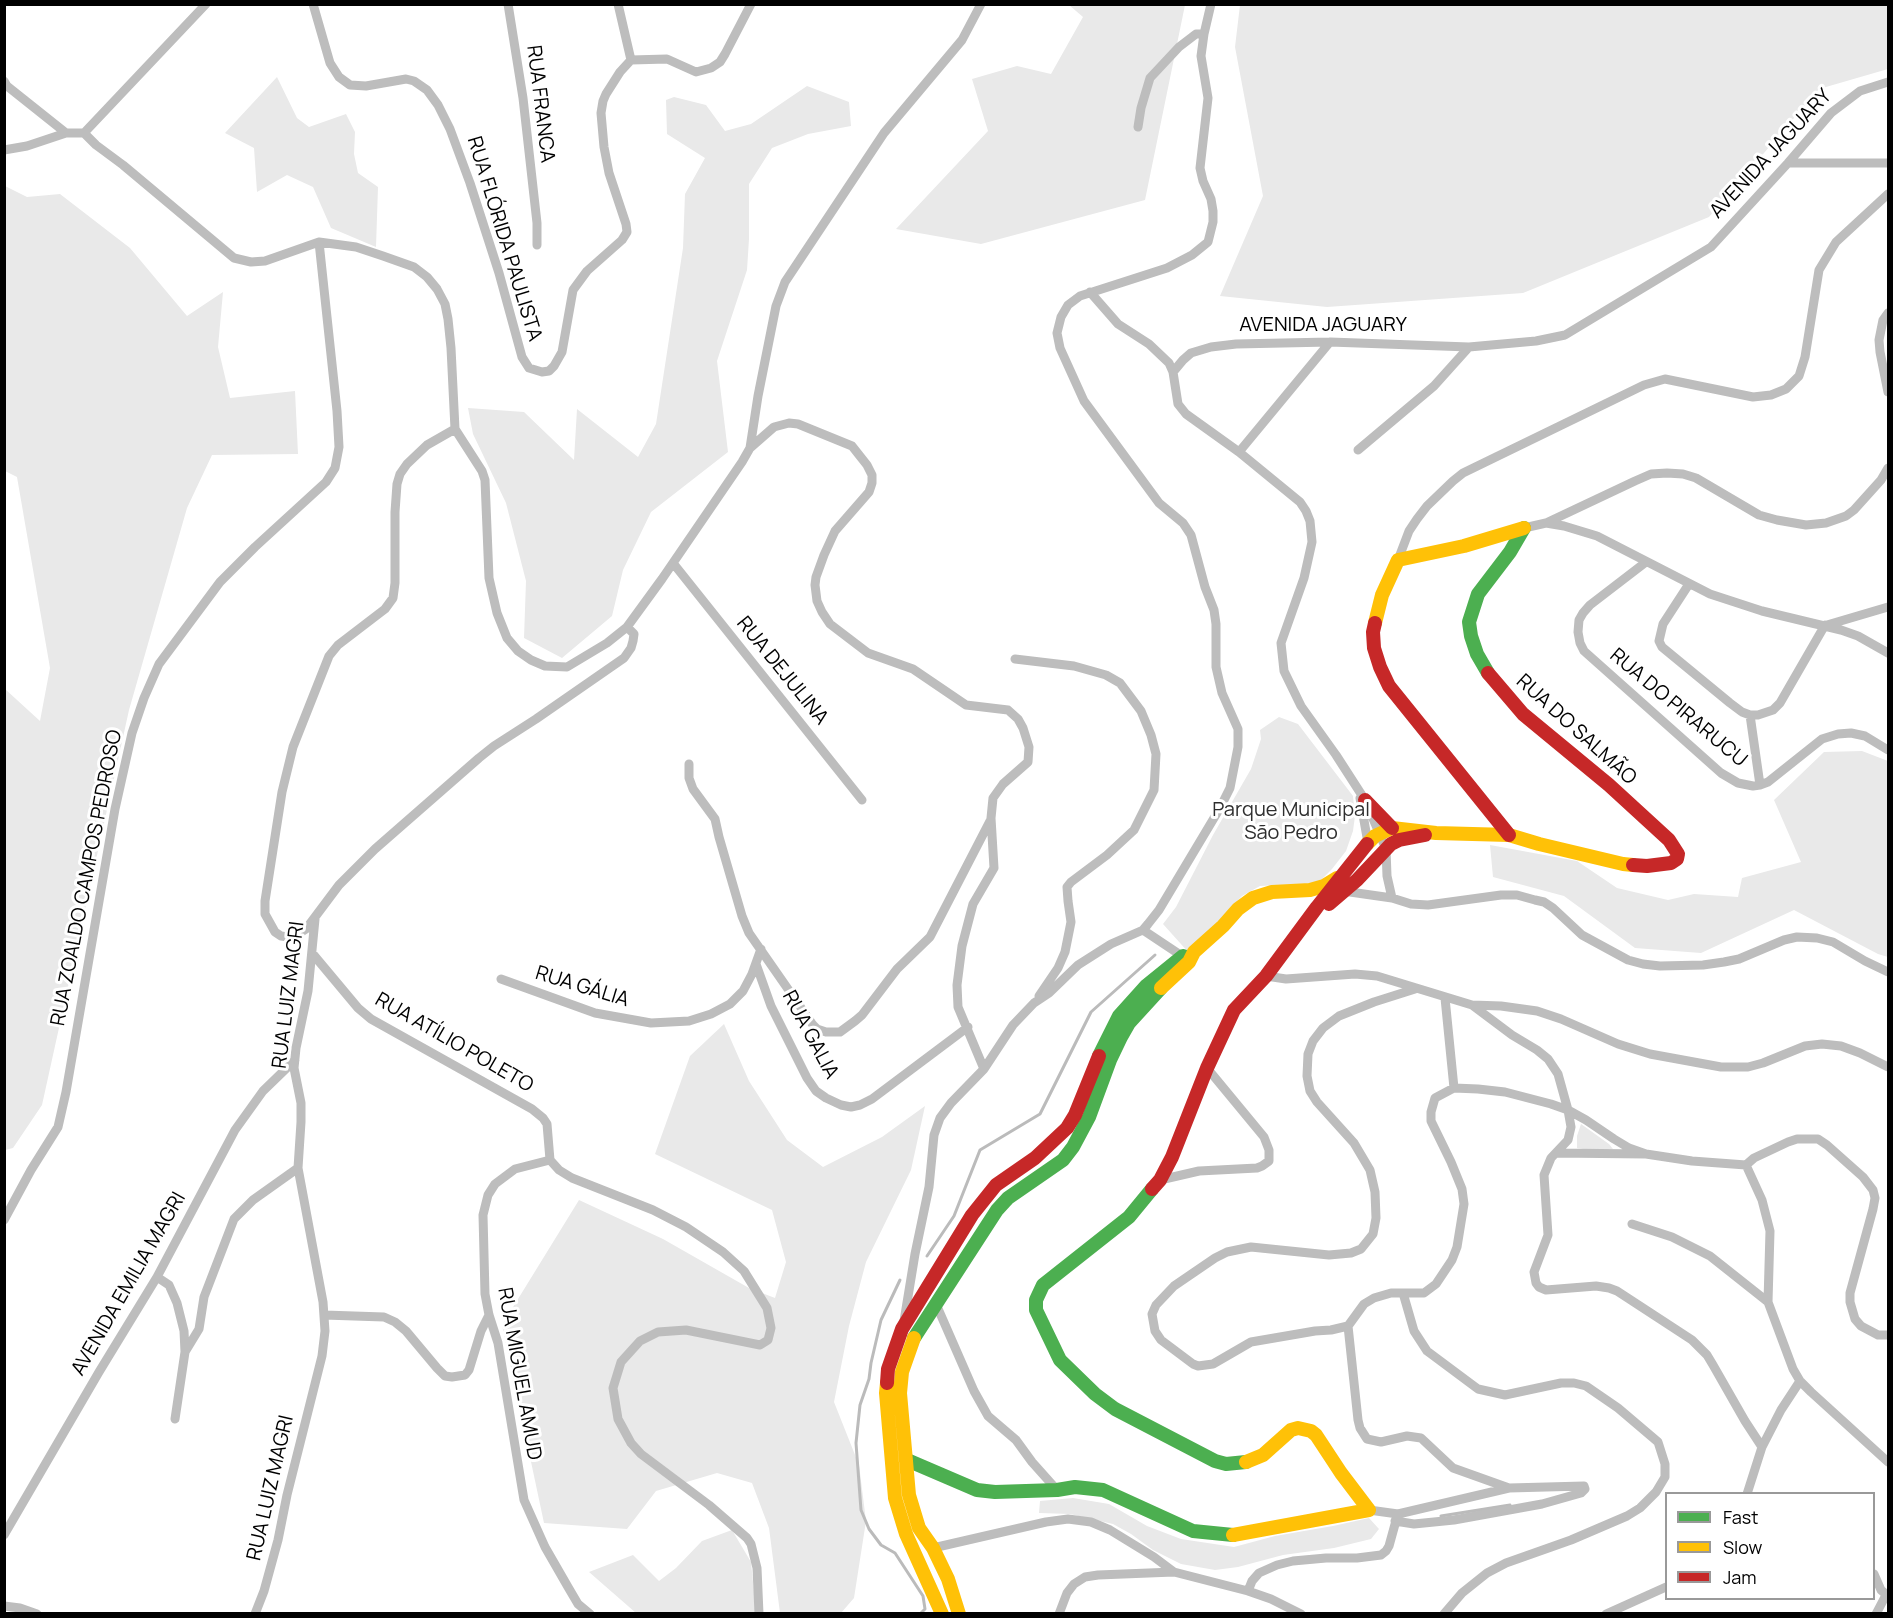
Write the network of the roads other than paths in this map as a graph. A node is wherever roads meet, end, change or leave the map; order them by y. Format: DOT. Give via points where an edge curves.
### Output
graph roads {
  1 [pos="206,4"];
  2 [pos="313,4"];
  3 [pos="507,4"];
  4 [pos="618,4"];
  5 [pos="751,4"];
  6 [pos="981,4"];
  7 [pos="1211,4"];
  8 [pos="1204,34"];
  9 [pos="631,60"];
  10 [pos="4,81"];
  11 [pos="1888,82"];
  12 [pos="1138,127"];
  13 [pos="66,133"];
  14 [pos="84,133"];
  15 [pos="4,150"];
  16 [pos="1788,163"];
  17 [pos="1888,163"];
  18 [pos="1888,194"];
  19 [pos="318,242"];
  20 [pos="537,245"];
  21 [pos="1090,292"];
  22 [pos="1888,313"];
  23 [pos="1330,342"];
  24 [pos="1469,347"];
  25 [pos="1173,372"];
  26 [pos="1888,392"];
  27 [pos="455,429"];
  28 [pos="750,448"];
  29 [pos="1358,450"];
  30 [pos="1239,452"];
  31 [pos="1888,468"];
  32 [pos="1546,524"];
  33 [pos="1524,528"];
  34 [pos="1398,560"];
  35 [pos="1646,561"];
  36 [pos="673,563"];
  37 [pos="1689,584"];
  38 [pos="1888,607"];
  39 [pos="1824,625"];
  40 [pos="627,627"];
  41 [pos="1888,653"];
  42 [pos="1015,659"];
  43 [pos="1749,715"];
  44 [pos="1888,750"];
  45 [pos="689,764"];
  46 [pos="1355,784"];
  47 [pos="1760,785"];
  48 [pos="862,800"];
  49 [pos="1365,800"];
  50 [pos="991,818"];
  51 [pos="1392,828"];
  52 [pos="1436,833"];
  53 [pos="1379,834"];
  54 [pos="1509,835"];
  55 [pos="1368,843"];
  56 [pos="1386,849"];
  57 [pos="1350,874"];
  58 [pos="1283,892"];
  59 [pos="1335,894"];
  60 [pos="1301,896"];
  61 [pos="1392,898"];
  62 [pos="315,919"];
  63 [pos="1308,919"];
  64 [pos="1143,930"];
  65 [pos="1291,940"];
  66 [pos="761,949"];
  67 [pos="312,953"];
  68 [pos="1188,956"];
  69 [pos="756,964"];
  70 [pos="1888,972"];
  71 [pos="1266,976"];
  72 [pos="501,979"];
  73 [pos="1415,989"];
  74 [pos="1445,998"];
  75 [pos="1034,1003"];
  76 [pos="1472,1005"];
  77 [pos="968,1027"];
  78 [pos="295,1060"];
  79 [pos="1888,1067"];
  80 [pos="1207,1068"];
  81 [pos="984,1069"];
  82 [pos="1454,1088"];
  83 [pos="1568,1110"];
  84 [pos="1083,1113"];
  85 [pos="1556,1153"];
  86 [pos="1646,1154"];
  87 [pos="550,1160"];
  88 [pos="1746,1165"];
  89 [pos="298,1168"];
  90 [pos="1160,1180"];
  91 [pos="4,1220"];
  92 [pos="1632,1224"];
  93 [pos="157,1276"];
  94 [pos="1403,1293"];
  95 [pos="1768,1302"];
  96 [pos="936,1304"];
  97 [pos="324,1315"];
  98 [pos="489,1316"];
  99 [pos="1348,1326"];
  100 [pos="902,1329"];
  101 [pos="1888,1335"];
  102 [pos="185,1352"];
  103 [pos="1800,1381"];
  104 [pos="175,1419"];
  105 [pos="887,1419"];
  106 [pos="903,1428"];
  107 [pos="1762,1447"];
  108 [pos="907,1460"];
  109 [pos="1888,1462"];
  110 [pos="1509,1488"];
  111 [pos="1057,1490"];
  112 [pos="1748,1492"];
  113 [pos="1369,1510"];
  114 [pos="1396,1517"];
  115 [pos="4,1534"];
  116 [pos="933,1548"];
  117 [pos="1174,1572"];
  118 [pos="1875,1577"];
  119 [pos="1665,1587"];
  120 [pos="1248,1591"];
  121 [pos="1887,1595"];
  122 [pos="4,1606"];
  123 [pos="37,1614"];
  124 [pos="255,1614"];
  125 [pos="590,1614"];
  126 [pos="759,1614"];
  127 [pos="942,1614"];
  128 [pos="959,1614"];
  129 [pos="1059,1614"];
  130 [pos="1301,1614"];
  131 [pos="1444,1614"];
  132 [pos="1606,1614"];
  133 [pos="1876,1614"];
  1 -- 14 [label="street"];
  2 -- 9 [label="street, RUA FLÓRIDA PAULISTA" via="330,63 339,77 350,85 366,86 414,81 438,105 473,194 522,357 529,368 542,372 554,366 562,352 573,290 593,264 627,232 609,173 601,112 606,94"];
  3 -- 20 [label="street, RUA FRANCA" via="523,98"];
  4 -- 9 [label="street"];
  5 -- 9 [label="street" via="720,62 711,68 696,72 667,59"];
  6 -- 28 [label="street" via="962,40 884,133 785,282 776,306"];
  7 -- 8 [label="street"];
  8 -- 12 [label="street" via="1196,34 1179,47 1150,78"];
  8 -- 21 [label="street" via="1202,56 1208,98 1200,168 1213,211 1208,242 1167,268"];
  10 -- 13 [label="street"];
  11 -- 16 [label="street, AVENIDA JAGUARY" via="1860,91 1831,113"];
  13 -- 14 [label="street"];
  13 -- 15 [label="street"];
  14 -- 19 [label="street" via="234,258 265,261"];
  16 -- 17 [label="street"];
  16 -- 24 [label="street, AVENIDA JAGUARY" via="1711,247 1574,329 1550,339"];
  18 -- 34 [label="street" via="1836,242 1819,270 1805,357 1798,376 1786,389 1752,397 1679,380 1665,379 1644,386 1463,473 1427,506 1409,531"];
  19 -- 27 [label="street" via="356,248 414,267 437,289 448,319"];
  19 -- 91 [label="street, RUA ZOALDO CAMPOS PEDROSO" via="337,411 339,447 335,468 326,482 220,582 159,664 144,698 115,809 58,1127"];
  21 -- 25 [label="street" via="1118,324 1158,351"];
  21 -- 64 [label="street" via="1068,305 1059,323 1058,341 1084,401 1159,503 1191,534 1214,610 1216,666 1222,693 1238,729 1230,788 1159,910"];
  22 -- 26 [label="street" via="1879,340"];
  23 -- 24 [label="street, AVENIDA JAGUARY"];
  23 -- 25 [label="street, AVENIDA JAGUARY" via="1211,347 1191,353"];
  23 -- 30 [label="street"];
  24 -- 29 [label="street" via="1434,386"];
  25 -- 30 [label="street" via="1178,404 1186,414"];
  27 -- 40 [label="street" via="485,480 492,595 507,638 518,651 545,666 567,667"];
  27 -- 62 [label="street" via="427,445 400,474 393,598 329,656 286,771 265,914 275,932 288,937 301,933"];
  28 -- 36 [label="street"];
  28 -- 50 [label="street" via="774,427 798,424 844,442 867,465 872,475 869,492 835,531 816,577 817,601 830,624 875,657 906,665 966,705 1008,710 1018,719 1029,747 1028,762 996,793"];
  30 -- 46 [label="street" via="1300,502 1310,521 1310,552 1281,643 1281,657 1300,706"];
  31 -- 32 [label="street" via="1854,510 1826,523 1806,525 1759,515 1696,478 1667,473 1651,474"];
  32 -- 33 [label="street"];
  32 -- 35 [label="street" via="1597,536"];
  33 -- 34 [label="street"];
  33 -- 54 [label="street, RUA DO SALMÃO" via="1474,604 1469,622 1483,667 1523,714 1609,785 1674,846 1678,856 1657,865 1623,864"];
  34 -- 54 [label="street" via="1382,595 1373,632 1380,667 1398,697"];
  35 -- 37 [label="street"];
  35 -- 47 [label="street, RUA DO PIRARUCU" via="1583,613 1578,632 1584,651 1721,773 1738,783"];
  36 -- 40 [label="street"];
  36 -- 48 [label="street, RUA DEJULINA"];
  37 -- 39 [label="street" via="1736,603"];
  37 -- 43 [label="street" via="1664,624 1659,641"];
  38 -- 39 [label="street"];
  39 -- 41 [label="street" via="1858,636"];
  39 -- 43 [label="street" via="1780,703 1773,710"];
  40 -- 62 [label="street, RUA LUIZ MAGRI" via="634,634 632,648 624,658 479,758 375,849 339,885"];
  42 -- 75 [label="street" via="1074,666 1120,683 1141,711 1156,754 1154,790 1134,830 1067,888 1071,922 1065,952"];
  43 -- 47 [label="street"];
  44 -- 47 [label="street, RUA DO PIRARUCU" via="1865,736 1838,734 1822,739"];
  45 -- 66 [label="street" via="693,789 715,819 742,916"];
  46 -- 49 [label="street"];
  46 -- 55 [label="street"];
  49 -- 51 [label="street"];
  49 -- 53 [label="street"];
  50 -- 66 [label="street" via="930,937 845,1029 833,1033 817,1029"];
  50 -- 77 [label="street" via="994,868 966,925 957,985 958,1007"];
  51 -- 52 [label="street"];
  51 -- 53 [label="street"];
  52 -- 54 [label="street"];
  52 -- 56 [label="street" via="1399,840"];
  53 -- 55 [label="street"];
  53 -- 56 [label="street"];
  55 -- 57 [label="street"];
  56 -- 57 [label="street"];
  56 -- 61 [label="street"];
  57 -- 58 [label="street" via="1317,888"];
  57 -- 59 [label="street"];
  58 -- 60 [label="street"];
  58 -- 68 [label="street" via="1253,898"];
  59 -- 60 [label="street"];
  59 -- 61 [label="street"];
  59 -- 63 [label="street"];
  59 -- 65 [label="street" via="1322,913"];
  60 -- 63 [label="street" via="1309,908"];
  61 -- 70 [label="street" via="1428,905 1501,895 1544,902 1582,935 1643,964 1724,962 1797,937 1833,942"];
  62 -- 67 [label="street, RUA LUIZ MAGRI"];
  63 -- 65 [label="street"];
  64 -- 68 [label="street"];
  64 -- 75 [label="street" via="1078,965"];
  65 -- 71 [label="street"];
  66 -- 69 [label="street, RUA GÁLIA"];
  67 -- 78 [label="street, RUA LUIZ MAGRI"];
  67 -- 87 [label="street, RUA ATÍLIO POLETO" via="372,1019 532,1108 547,1124"];
  68 -- 84 [label="street" via="1129,1023"];
  69 -- 72 [label="street, RUA GÁLIA" via="743,991 730,1004 689,1021 671,1023 595,1013"];
  69 -- 77 [label="street, RUA GALIA" via="771,1006 807,1078 816,1091 841,1106 860,1105 872,1099"];
  71 -- 73 [label="street" via="1286,979 1355,974 1377,976"];
  71 -- 80 [label="street" via="1234,1010"];
  73 -- 74 [label="street"];
  73 -- 99 [label="street" via="1339,1016 1323,1028 1308,1054 1310,1091 1354,1143 1370,1170 1376,1218 1368,1241 1351,1253 1329,1255 1251,1247 1227,1252 1174,1286 1152,1314 1161,1340 1198,1366 1213,1364 1251,1342"];
  74 -- 76 [label="street"];
  74 -- 82 [label="street"];
  75 -- 81 [label="street" via="1013,1025"];
  76 -- 79 [label="street" via="1537,1011 1650,1054 1721,1067 1763,1064 1805,1046 1822,1044 1841,1046"];
  76 -- 83 [label="street" via="1548,1059 1558,1074"];
  77 -- 81 [label="street"];
  78 -- 89 [label="street, RUA LUIZ MAGRI" via="302,1122"];
  78 -- 93 [label="street, AVENIDA EMILIA MAGRI" via="263,1091 235,1130"];
  80 -- 90 [label="street"];
  80 -- 90 [label="street" via="1264,1137 1269,1161 1257,1168 1199,1171"];
  81 -- 100 [label="street" via="951,1103 934,1135 929,1188"];
  82 -- 83 [label="street" via="1504,1092"];
  82 -- 94 [label="street" via="1435,1098 1431,1112 1434,1129 1464,1199 1457,1247 1443,1275 1430,1290"];
  83 -- 85 [label="street" via="1568,1140"];
  83 -- 86 [label="street" via="1629,1148"];
  84 -- 96 [label="street" via="1080,1136 1063,1160 997,1210"];
  84 -- 100 [label="street" via="1035,1158 996,1185"];
  85 -- 86 [label="street"];
  85 -- 107 [label="street" via="1544,1175 1548,1235 1534,1272 1536,1283 1546,1290 1609,1288 1692,1340 1707,1355"];
  86 -- 88 [label="street"];
  87 -- 98 [label="street, RUA MIGUEL AMUD" via="515,1169 495,1184 488,1195 483,1215"];
  87 -- 126 [label="street" via="572,1178 653,1210 723,1252 744,1270 767,1308 771,1328 768,1340 760,1345 686,1330 658,1332 640,1341 621,1362 613,1388 618,1419 636,1448 747,1538 757,1568"];
  88 -- 95 [label="street" via="1770,1231"];
  88 -- 101 [label="street" via="1797,1139 1818,1139 1870,1184 1875,1198 1850,1302 1861,1326 1878,1335"];
  89 -- 97 [label="street, RUA LUIZ MAGRI"];
  89 -- 102 [label="street" via="234,1219 204,1297 199,1329"];
  90 -- 113 [label="street" via="1129,1217 1043,1285 1036,1310 1060,1360 1115,1409 1215,1461 1247,1462 1263,1455 1291,1430 1311,1431"];
  92 -- 95 [label="street" via="1672,1237 1710,1256"];
  93 -- 102 [label="street" via="169,1285 177,1303"];
  93 -- 115 [label="street, AVENIDA EMILIA MAGRI"];
  94 -- 99 [label="street" via="1391,1293 1364,1304"];
  94 -- 131 [label="street" via="1414,1331 1427,1351 1478,1389 1505,1395 1561,1383 1586,1386 1658,1442 1665,1464 1665,1478 1640,1508 1487,1573"];
  95 -- 103 [label="street"];
  96 -- 106 [label="street" via="912,1341 902,1372"];
  96 -- 111 [label="street" via="988,1416 1016,1440"];
  97 -- 98 [label="street" via="384,1317 395,1322 445,1376 456,1377 465,1375 472,1365"];
  97 -- 124 [label="street, RUA LUIZ MAGRI" via="322,1356 278,1540"];
  98 -- 125 [label="street, RUA MIGUEL AMUD" via="498,1342 524,1500 568,1587"];
  99 -- 110 [label="street" via="1358,1420 1367,1439 1381,1442 1407,1436 1421,1438 1453,1468"];
  100 -- 105 [label="street" via="888,1369"];
  102 -- 104 [label="street"];
  103 -- 107 [label="street"];
  103 -- 109 [label="street"];
  105 -- 106 [label="street"];
  105 -- 127 [label="street" via="900,1518"];
  106 -- 108 [label="street"];
  107 -- 112 [label="street"];
  108 -- 111 [label="street" via="977,1490"];
  108 -- 116 [label="street" via="914,1514"];
  110 -- 114 [label="street"];
  110 -- 114 [label="street" via="1585,1489 1542,1504 1429,1524 1414,1524"];
  111 -- 113 [label="street" via="1103,1490 1193,1531 1238,1535"];
  113 -- 114 [label="street"];
  114 -- 120 [label="street" via="1389,1546 1381,1555 1277,1564 1259,1573"];
  116 -- 117 [label="street" via="1068,1519 1110,1530"];
  116 -- 128 [label="street"];
  117 -- 120 [label="street"];
  117 -- 129 [label="street" via="1085,1577 1067,1593"];
  118 -- 121 [label="street"];
  119 -- 132 [label="street"];
  120 -- 130 [label="street"];
  121 -- 133 [label="street"];
  122 -- 123 [label="street"];
}
